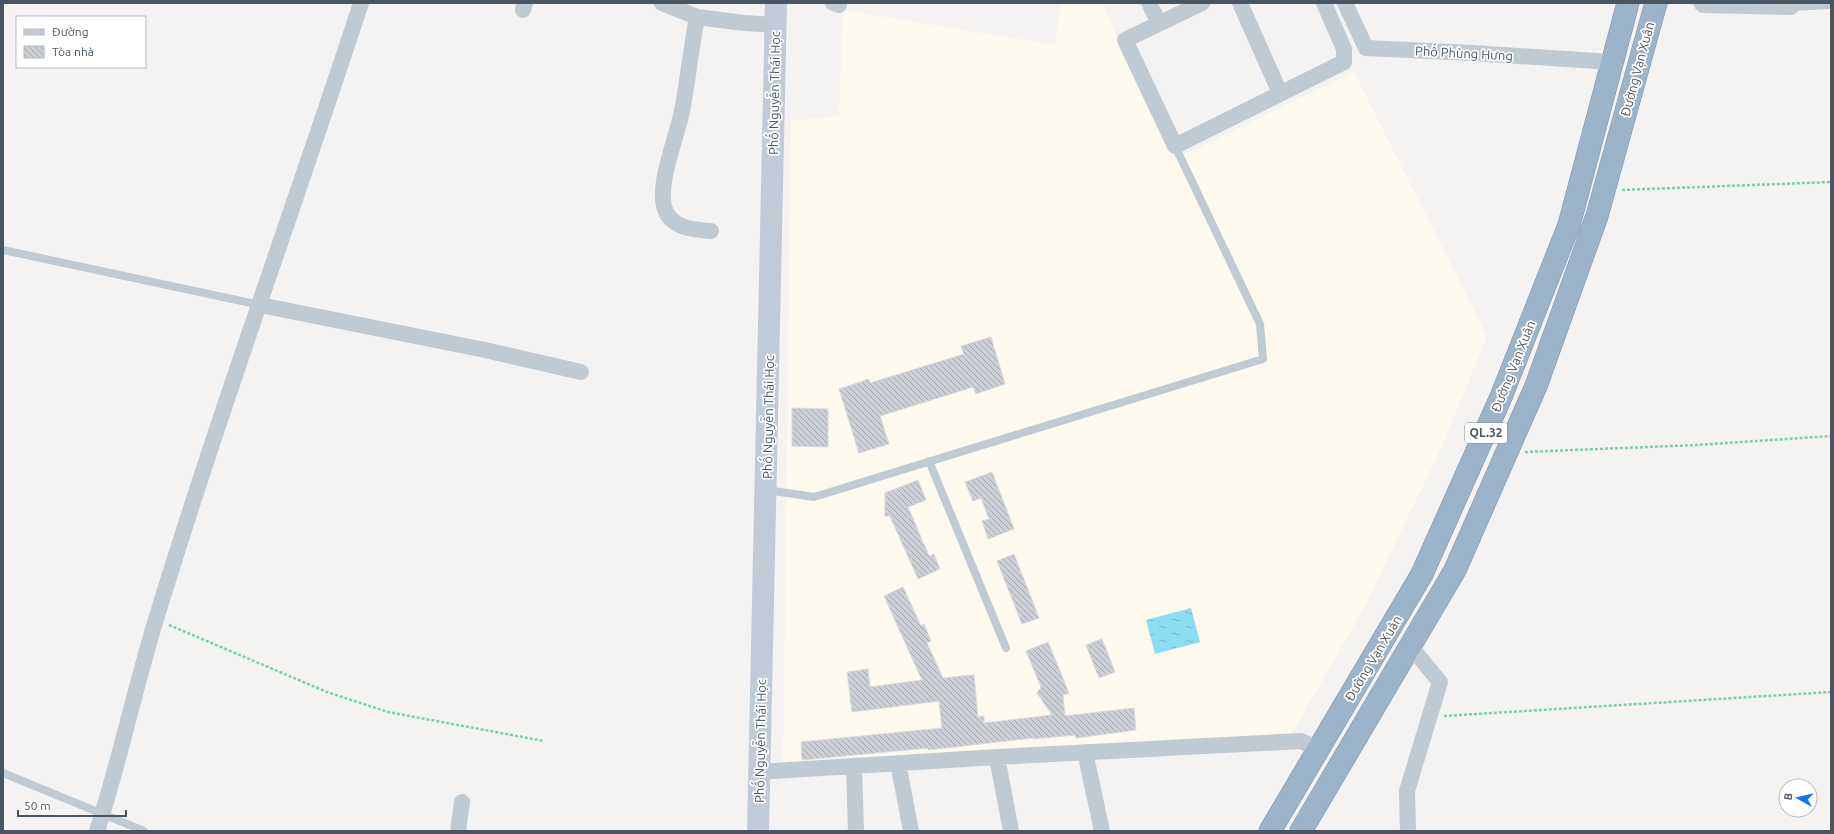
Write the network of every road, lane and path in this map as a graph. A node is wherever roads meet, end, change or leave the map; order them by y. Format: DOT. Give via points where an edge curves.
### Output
graph roads {
  1 [pos="361,3"];
  2 [pos="662,3"];
  3 [pos="776,3"];
  4 [pos="1148,3"];
  5 [pos="1202,3"];
  6 [pos="1240,3"];
  7 [pos="1324,3"];
  8 [pos="1345,3"];
  9 [pos="1628,3"];
  10 [pos="1656,3"];
  11 [pos="1700,3"];
  12 [pos="1791,5"];
  13 [pos="1831,5"];
  14 [pos="697,17"];
  15 [pos="1159,23"];
  16 [pos="775,25"];
  17 [pos="1612,62"];
  18 [pos="1280,93"];
  19 [pos="1175,146"];
  20 [pos="1831,182"];
  21 [pos="1604,191"];
  22 [pos="711,231"];
  23 [pos="3,250"];
  24 [pos="1546,284"];
  25 [pos="1570,293"];
  26 [pos="260,305"];
  27 [pos="581,372"];
  28 [pos="1831,436"];
  29 [pos="1507,453"];
  30 [pos="929,462"];
  31 [pos="766,490"];
  32 [pos="156,619"];
  33 [pos="1411,647"];
  34 [pos="1006,648"];
  35 [pos="1831,692"];
  36 [pos="1429,717"];
  37 [pos="544,741"];
  38 [pos="1318,749"];
  39 [pos="1085,752"];
  40 [pos="997,757"];
  41 [pos="898,763"];
  42 [pos="854,766"];
  43 [pos="760,772"];
  44 [pos="3,773"];
  45 [pos="462,802"];
  46 [pos="102,814"];
  47 [pos="97,831"];
  48 [pos="144,831"];
  49 [pos="458,831"];
  50 [pos="758,831"];
  51 [pos="856,831"];
  52 [pos="911,831"];
  53 [pos="1011,831"];
  54 [pos="1102,831"];
  55 [pos="1270,831"];
  56 [pos="1300,831"];
  57 [pos="1408,831"];
  1 -- 26 [label="street"];
  2 -- 14 [label="street"];
  3 -- 16 [label="main road, Phố Nguyễn Thái Học"];
  4 -- 15 [label="street"];
  5 -- 15 [label="street"];
  6 -- 18 [label="street"];
  7 -- 18 [label="street" via="1344,49 1344,62"];
  8 -- 17 [label="street, Phố Phùng Hưng" via="1366,48"];
  9 -- 17 [label="highway, Đường Vạn Xuân / QL.32"];
  10 -- 21 [label="highway, Đường Vạn Xuân / QL.32"];
  11 -- 12 [label="street"];
  12 -- 13 [label="lane"];
  14 -- 16 [label="street"];
  14 -- 22 [label="street" via="682,110 665,178 664,206 668,215 677,224 690,230"];
  15 -- 19 [label="street" via="1125,40"];
  16 -- 31 [label="main road, Phố Nguyễn Thái Học"];
  17 -- 24 [label="highway, Đường Vạn Xuân / QL.32" via="1569,225"];
  18 -- 19 [label="street"];
  19 -- 30 [label="lane" via="1260,324 1263,359"];
  20 -- 21 [label="path"];
  21 -- 25 [label="highway, Đường Vạn Xuân / QL.32"];
  23 -- 26 [label="lane"];
  24 -- 25 [label="highway"];
  24 -- 38 [label="highway, Đường Vạn Xuân / QL.32" via="1501,397 1422,574"];
  25 -- 29 [label="highway, Đường Vạn Xuân / QL.32" via="1536,386"];
  26 -- 27 [label="street"];
  26 -- 32 [label="street"];
  28 -- 29 [label="path"];
  29 -- 33 [label="highway, Đường Vạn Xuân / QL.32" via="1455,570"];
  30 -- 31 [label="lane" via="814,497"];
  30 -- 34 [label="lane"];
  31 -- 43 [label="main road, Phố Nguyễn Thái Học"];
  32 -- 37 [label="path" via="327,692 388,712"];
  32 -- 46 [label="street"];
  33 -- 36 [label="street" via="1440,682"];
  33 -- 56 [label="highway, Đường Vạn Xuân / QL.32"];
  35 -- 36 [label="path"];
  36 -- 57 [label="street" via="1408,791"];
  38 -- 39 [label="street" via="1301,741"];
  38 -- 55 [label="highway, Đường Vạn Xuân / QL.32"];
  39 -- 40 [label="street"];
  39 -- 54 [label="street"];
  40 -- 41 [label="street"];
  40 -- 53 [label="street"];
  41 -- 42 [label="street"];
  41 -- 52 [label="street"];
  42 -- 43 [label="street"];
  42 -- 51 [label="street"];
  43 -- 50 [label="main road, Phố Nguyễn Thái Học"];
  44 -- 46 [label="lane"];
  45 -- 49 [label="street"];
  46 -- 47 [label="street"];
  46 -- 48 [label="lane"];
}
